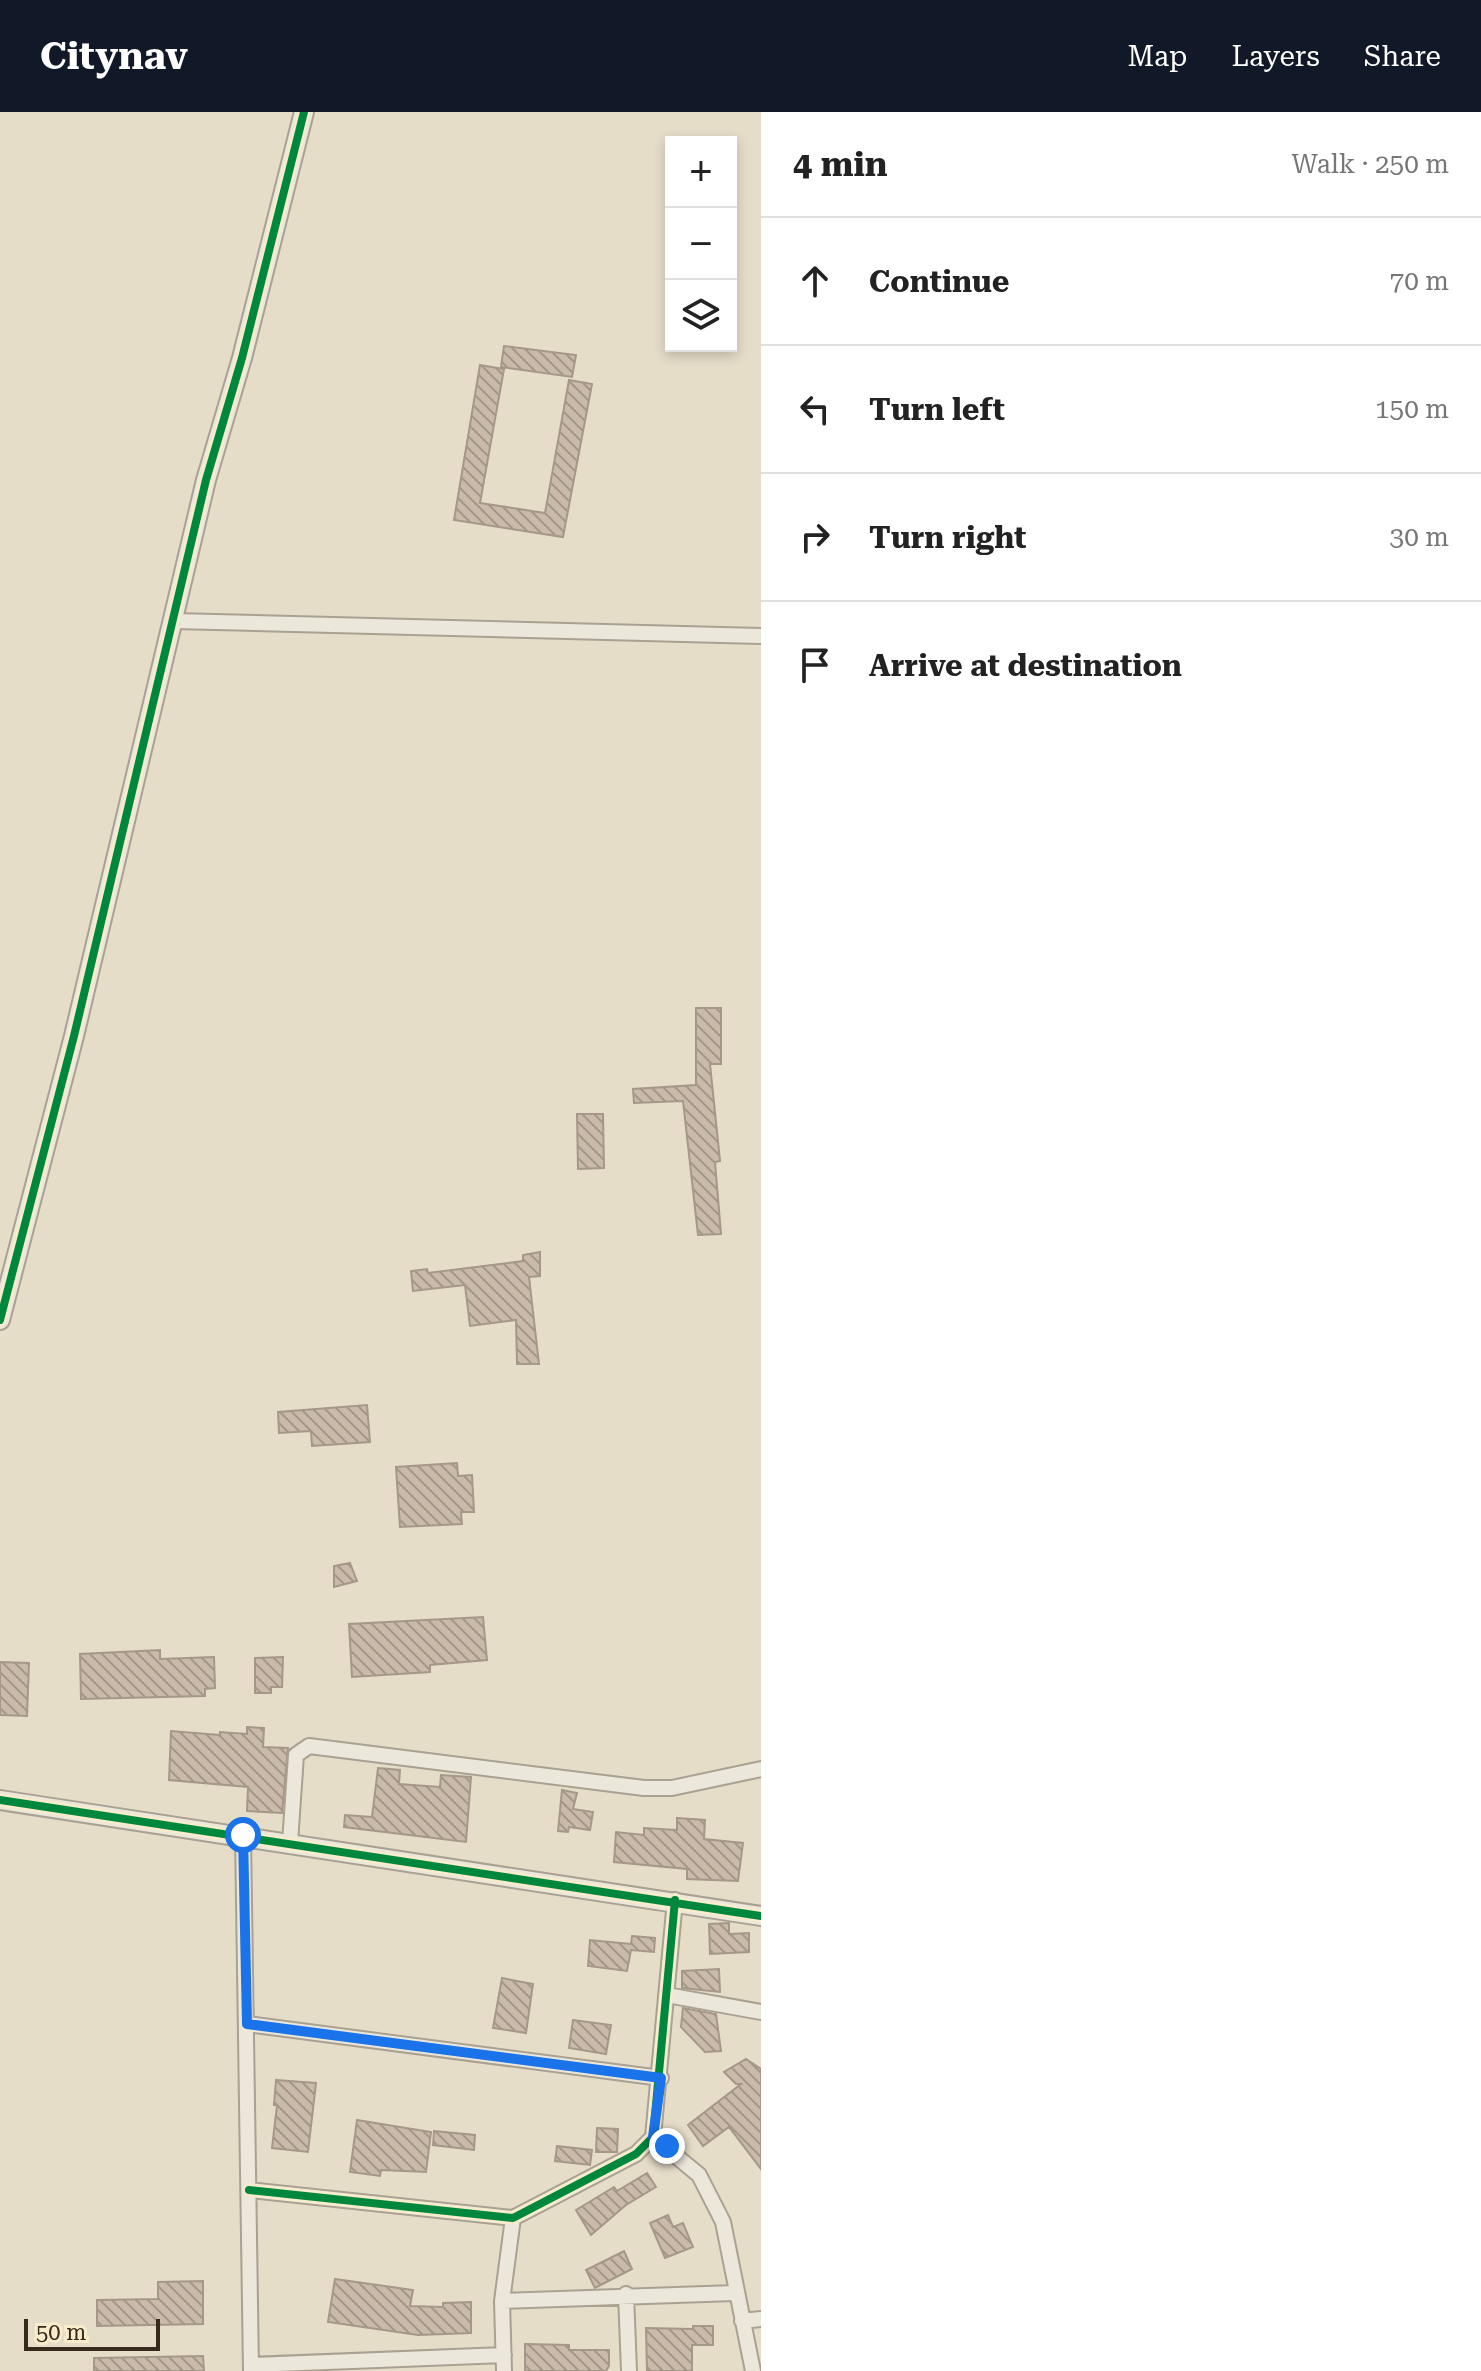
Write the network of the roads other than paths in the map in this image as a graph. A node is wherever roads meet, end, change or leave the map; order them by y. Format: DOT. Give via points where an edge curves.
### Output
graph roads {
  1 [pos="304,112"];
  2 [pos="174,621"];
  3 [pos="761,636"];
  4 [pos="0,1320"];
  5 [pos="761,1769"];
  6 [pos="0,1800"];
  7 [pos="243,1835"];
  8 [pos="290,1843"];
  9 [pos="675,1900"];
  10 [pos="761,1916"];
  11 [pos="667,1995"];
  12 [pos="761,2012"];
  13 [pos="247,2024"];
  14 [pos="661,2078"];
  15 [pos="653,2137"];
  16 [pos="249,2190"];
  17 [pos="513,2218"];
  18 [pos="735,2293"];
  19 [pos="626,2294"];
  20 [pos="502,2301"];
  21 [pos="761,2319"];
  22 [pos="742,2321"];
  23 [pos="504,2355"];
  24 [pos="391,2366"];
  25 [pos="251,2368"];
  26 [pos="504,2371"];
  27 [pos="629,2371"];
  28 [pos="753,2371"];
  1 -- 2 [label="street"];
  2 -- 3 [label="street"];
  2 -- 4 [label="street"];
  5 -- 8 [label="street" via="672,1788 644,1788 309,1746 296,1755"];
  6 -- 7 [label="street"];
  7 -- 8 [label="street"];
  7 -- 13 [label="street"];
  8 -- 9 [label="street"];
  9 -- 10 [label="street"];
  9 -- 11 [label="street"];
  11 -- 12 [label="street"];
  11 -- 14 [label="street"];
  13 -- 14 [label="street"];
  13 -- 16 [label="street"];
  14 -- 15 [label="street"];
  15 -- 17 [label="street" via="636,2154"];
  15 -- 18 [label="street" via="699,2175 729,2238"];
  16 -- 17 [label="street"];
  16 -- 25 [label="street"];
  17 -- 20 [label="street"];
  18 -- 19 [label="street"];
  18 -- 22 [label="street"];
  19 -- 20 [label="street"];
  19 -- 27 [label="street"];
  20 -- 23 [label="street"];
  21 -- 22 [label="street"];
  22 -- 28 [label="street"];
  23 -- 24 [label="street"];
  23 -- 26 [label="street"];
  24 -- 25 [label="street"];
}
